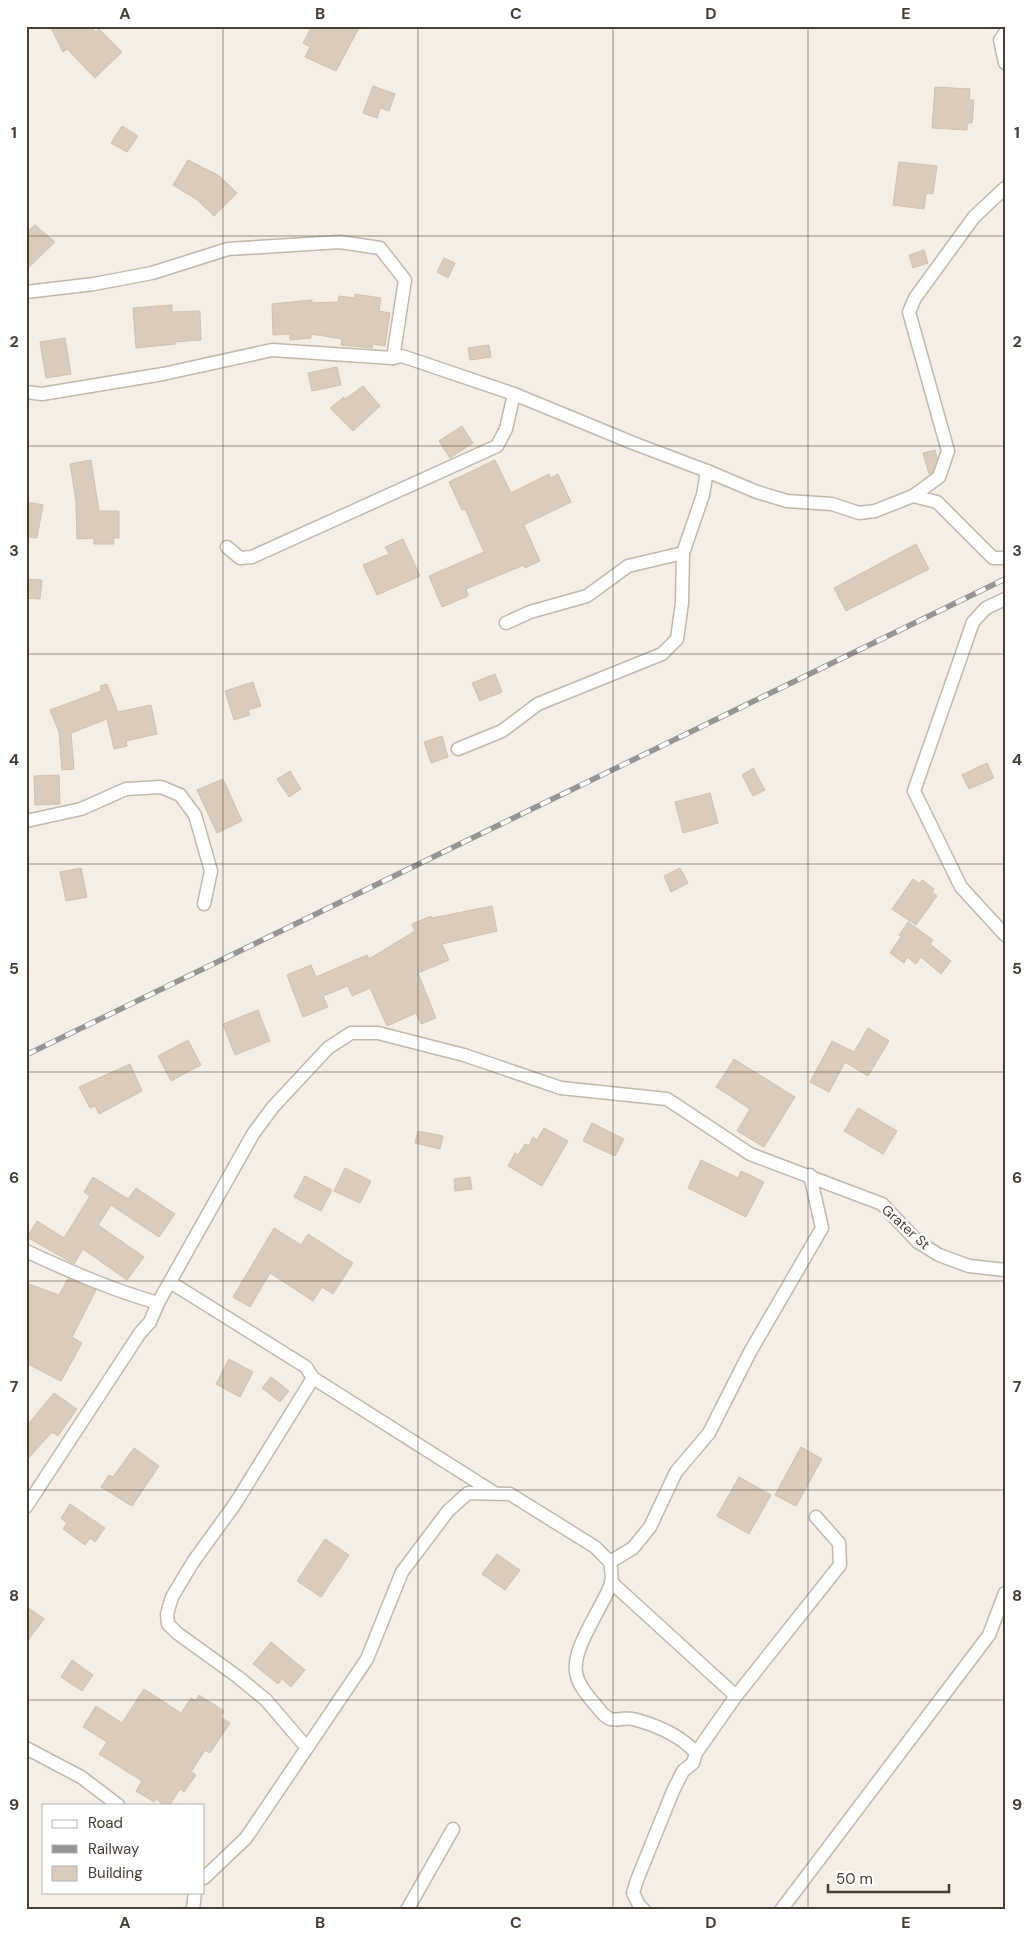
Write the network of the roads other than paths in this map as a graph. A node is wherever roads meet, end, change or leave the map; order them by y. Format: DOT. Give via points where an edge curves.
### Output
graph roads {
  1 [pos="1005,34"];
  2 [pos="1005,63"];
  3 [pos="1005,188"];
  4 [pos="26,292"];
  5 [pos="393,358"];
  6 [pos="26,392"];
  7 [pos="514,394"];
  8 [pos="707,471"];
  9 [pos="913,496"];
  10 [pos="227,547"];
  11 [pos="682,553"];
  12 [pos="1005,558"];
  13 [pos="1005,599"];
  14 [pos="506,623"];
  15 [pos="458,749"];
  16 [pos="26,821"];
  17 [pos="204,904"];
  18 [pos="1005,934"];
  19 [pos="810,1175"];
  20 [pos="26,1251"];
  21 [pos="1005,1270"];
  22 [pos="170,1282"];
  23 [pos="158,1303"];
  24 [pos="312,1378"];
  25 [pos="493,1492"];
  26 [pos="26,1507"];
  27 [pos="816,1517"];
  28 [pos="610,1562"];
  29 [pos="611,1582"];
  30 [pos="1005,1593"];
  31 [pos="736,1696"];
  32 [pos="26,1748"];
  33 [pos="307,1748"];
  34 [pos="696,1753"];
  35 [pos="117,1804"];
  36 [pos="453,1829"];
  37 [pos="205,1877"];
  38 [pos="195,1894"];
  39 [pos="193,1910"];
  40 [pos="408,1910"];
  41 [pos="644,1910"];
  42 [pos="781,1910"];
  1 -- 2 [label="street" via="1000,40"];
  3 -- 9 [label="street" via="974,217 915,298 909,312 948,451 939,477"];
  4 -- 5 [label="street" via="152,273 228,249 340,242 380,248 405,280"];
  5 -- 6 [label="street" via="272,350 154,376 42,394"];
  5 -- 7 [label="street" via="402,356"];
  7 -- 8 [label="street"];
  7 -- 10 [label="street" via="506,429 497,446 252,557 240,558"];
  8 -- 9 [label="street" via="787,501 832,504 858,513 875,511"];
  8 -- 11 [label="street" via="704,495"];
  9 -- 12 [label="street" via="937,502 988,554 993,558"];
  11 -- 14 [label="street" via="628,566 587,596 530,612"];
  11 -- 15 [label="street" via="682,603 677,639 662,654 538,704 502,731"];
  13 -- 18 [label="street" via="986,608 973,622 914,791 961,886"];
  16 -- 17 [label="street" via="81,809 126,789 161,787 180,795 195,815 212,871"];
  19 -- 21 [label="street, Grater St" via="882,1204 918,1242 939,1255 969,1266"];
  19 -- 22 [label="street, Grater St" via="750,1154 667,1099 561,1088 464,1055 378,1033 351,1033 328,1048 273,1107 253,1134"];
  19 -- 28 [label="street" via="822,1228 750,1352 709,1433 676,1472 650,1527 633,1548"];
  20 -- 23 [label="street" via="61,1268"];
  22 -- 23 [label="street, Grater St"];
  22 -- 24 [label="street" via="306,1367"];
  23 -- 26 [label="street, Grater St" via="150,1322"];
  24 -- 25 [label="street"];
  24 -- 33 [label="street" via="235,1504 193,1562 172,1597 167,1614 168,1624 177,1633 266,1700"];
  25 -- 28 [label="street" via="510,1494 595,1547"];
  25 -- 33 [label="street" via="468,1493 448,1511 402,1572 368,1659"];
  27 -- 31 [label="street" via="839,1543 840,1565"];
  28 -- 29 [label="street"];
  29 -- 31 [label="street"];
  29 -- 34 [label="street" via="579,1652 576,1671 580,1686 605,1718 614,1721 637,1719 685,1741"];
  30 -- 42 [label="street" via="990,1635"];
  31 -- 34 [label="street"];
  32 -- 35 [label="street" via="82,1777"];
  33 -- 37 [label="street" via="246,1838"];
  34 -- 41 [label="street" via="673,1790 637,1880 633,1893"];
  36 -- 40 [label="street"];
  38 -- 39 [label="street"];
}
